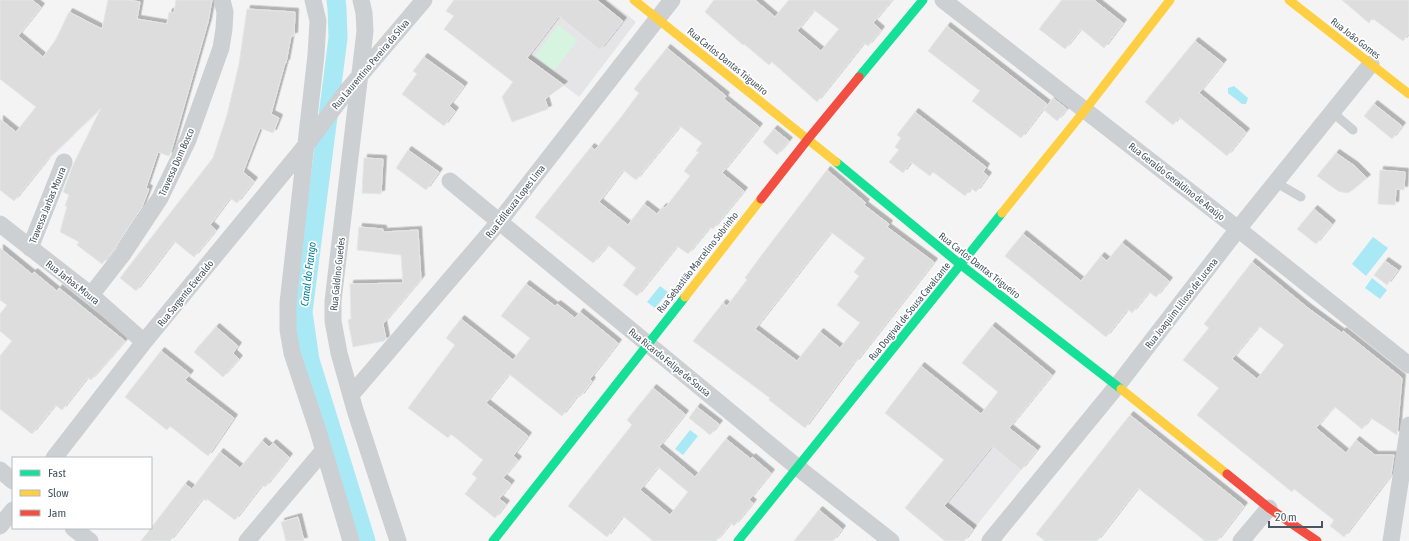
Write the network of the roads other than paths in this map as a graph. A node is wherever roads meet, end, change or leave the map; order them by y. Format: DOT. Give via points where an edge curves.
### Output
graph roads {
  1 [pos="313,0"];
  2 [pos="361,0"];
  3 [pos="424,0"];
  4 [pos="634,0"];
  5 [pos="672,0"];
  6 [pos="923,0"];
  7 [pos="943,0"];
  8 [pos="1170,0"];
  9 [pos="1289,0"];
  10 [pos="223,6"];
  11 [pos="657,18"];
  12 [pos="1370,64"];
  13 [pos="360,76"];
  14 [pos="1409,94"];
  15 [pos="1085,110"];
  16 [pos="1331,111"];
  17 [pos="317,129"];
  18 [pos="1354,130"];
  19 [pos="808,139"];
  20 [pos="307,144"];
  21 [pos="64,162"];
  22 [pos="450,181"];
  23 [pos="1275,182"];
  24 [pos="1301,197"];
  25 [pos="500,222"];
  26 [pos="0,224"];
  27 [pos="1238,228"];
  28 [pos="30,248"];
  29 [pos="961,265"];
  30 [pos="90,294"];
  31 [pos="144,342"];
  32 [pos="647,344"];
  33 [pos="1409,365"];
  34 [pos="1117,386"];
  35 [pos="351,395"];
  36 [pos="1409,425"];
  37 [pos="323,451"];
  38 [pos="55,457"];
  39 [pos="797,467"];
  40 [pos="0,470"];
  41 [pos="12,480"];
  42 [pos="1269,508"];
  43 [pos="12,511"];
  44 [pos="0,526"];
  45 [pos="74,529"];
  46 [pos="90,541"];
  47 [pos="248,541"];
  48 [pos="351,541"];
  49 [pos="398,541"];
  50 [pos="493,541"];
  51 [pos="738,541"];
  52 [pos="891,541"];
  53 [pos="990,541"];
  54 [pos="1241,541"];
  55 [pos="1317,541"];
  56 [pos="1391,541"];
  1 -- 20 [label="street" via="318,21"];
  2 -- 13 [label="street, Rua Galdino Guedes" via="365,31"];
  3 -- 13 [label="street, Rua Laurentino Pereira da Silva"];
  4 -- 11 [label="street, Rua Carlos Dantas Trigueiro"];
  5 -- 11 [label="street, Rua Edileuza Lopes Lima"];
  6 -- 19 [label="street, Rua Sebastião Marcelino Sobrinho"];
  7 -- 15 [label="street, Rua Geraldo Geraldino de Araújo"];
  8 -- 15 [label="street, Rua Dorgival de Sousa Cavalcante"];
  9 -- 12 [label="street, Rua João Gomes"];
  10 -- 30 [label="street, Travessa Dom Bosco" via="224,29 220,48 188,140 163,191 123,254"];
  11 -- 19 [label="street, Rua Carlos Dantas Trigueiro"];
  11 -- 25 [label="street, Rua Edileuza Lopes Lima"];
  12 -- 14 [label="street, Rua João Gomes"];
  12 -- 16 [label="street, Rua Joaquim Lilioso de Lucena"];
  13 -- 17 [label="street, Rua Laurentino Pereira da Silva"];
  13 -- 35 [label="street, Rua Galdino Guedes" via="333,301 335,336"];
  15 -- 27 [label="street, Rua Geraldo Geraldino de Araújo"];
  15 -- 29 [label="street, Rua Dorgival de Sousa Cavalcante"];
  16 -- 18 [label="lane"];
  16 -- 23 [label="street, Rua Joaquim Lilioso de Lucena"];
  17 -- 20 [label="street, Rua Sargento Everaldo"];
  19 -- 29 [label="street, Rua Carlos Dantas Trigueiro"];
  19 -- 32 [label="street, Rua Sebastião Marcelino Sobrinho"];
  20 -- 31 [label="street, Rua Sargento Everaldo"];
  20 -- 37 [label="street" via="288,303 288,330 292,354"];
  21 -- 28 [label="street, Travessa Jarbas Moura"];
  22 -- 25 [label="street, Rua Ricardo Felipe de Sousa"];
  23 -- 24 [label="lane"];
  23 -- 27 [label="street, Rua Joaquim Lilioso de Lucena"];
  25 -- 32 [label="street, Rua Ricardo Felipe de Sousa"];
  25 -- 35 [label="street, Rua Edileuza Lopes Lima"];
  26 -- 28 [label="street, Rua Jarbas Moura"];
  27 -- 33 [label="street, Rua Geraldo Geraldino de Araújo"];
  27 -- 34 [label="street, Rua Joaquim Lilioso de Lucena"];
  28 -- 30 [label="street, Rua Jarbas Moura"];
  29 -- 34 [label="street, Rua Carlos Dantas Trigueiro"];
  29 -- 39 [label="street, Rua Dorgival de Sousa Cavalcante"];
  30 -- 31 [label="street, Rua Jarbas Moura"];
  31 -- 38 [label="street, Rua Sargento Everaldo"];
  32 -- 39 [label="street, Rua Ricardo Felipe de Sousa"];
  32 -- 50 [label="street, Rua Sebastião Marcelino Sobrinho"];
  34 -- 42 [label="street, Rua Carlos Dantas Trigueiro"];
  34 -- 53 [label="street, Rua Joaquim Lilioso de Lucena"];
  35 -- 49 [label="street, Rua Galdino Guedes"];
  36 -- 56 [label="street"];
  37 -- 47 [label="street"];
  37 -- 48 [label="street"];
  39 -- 51 [label="street, Rua Dorgival de Sousa Cavalcante"];
  39 -- 52 [label="street, Rua Ricardo Felipe de Sousa"];
  40 -- 41 [label="street"];
  42 -- 54 [label="street"];
  42 -- 55 [label="street, Rua Carlos Dantas Trigueiro"];
  43 -- 44 [label="street"];
  45 -- 46 [label="street"];
}
